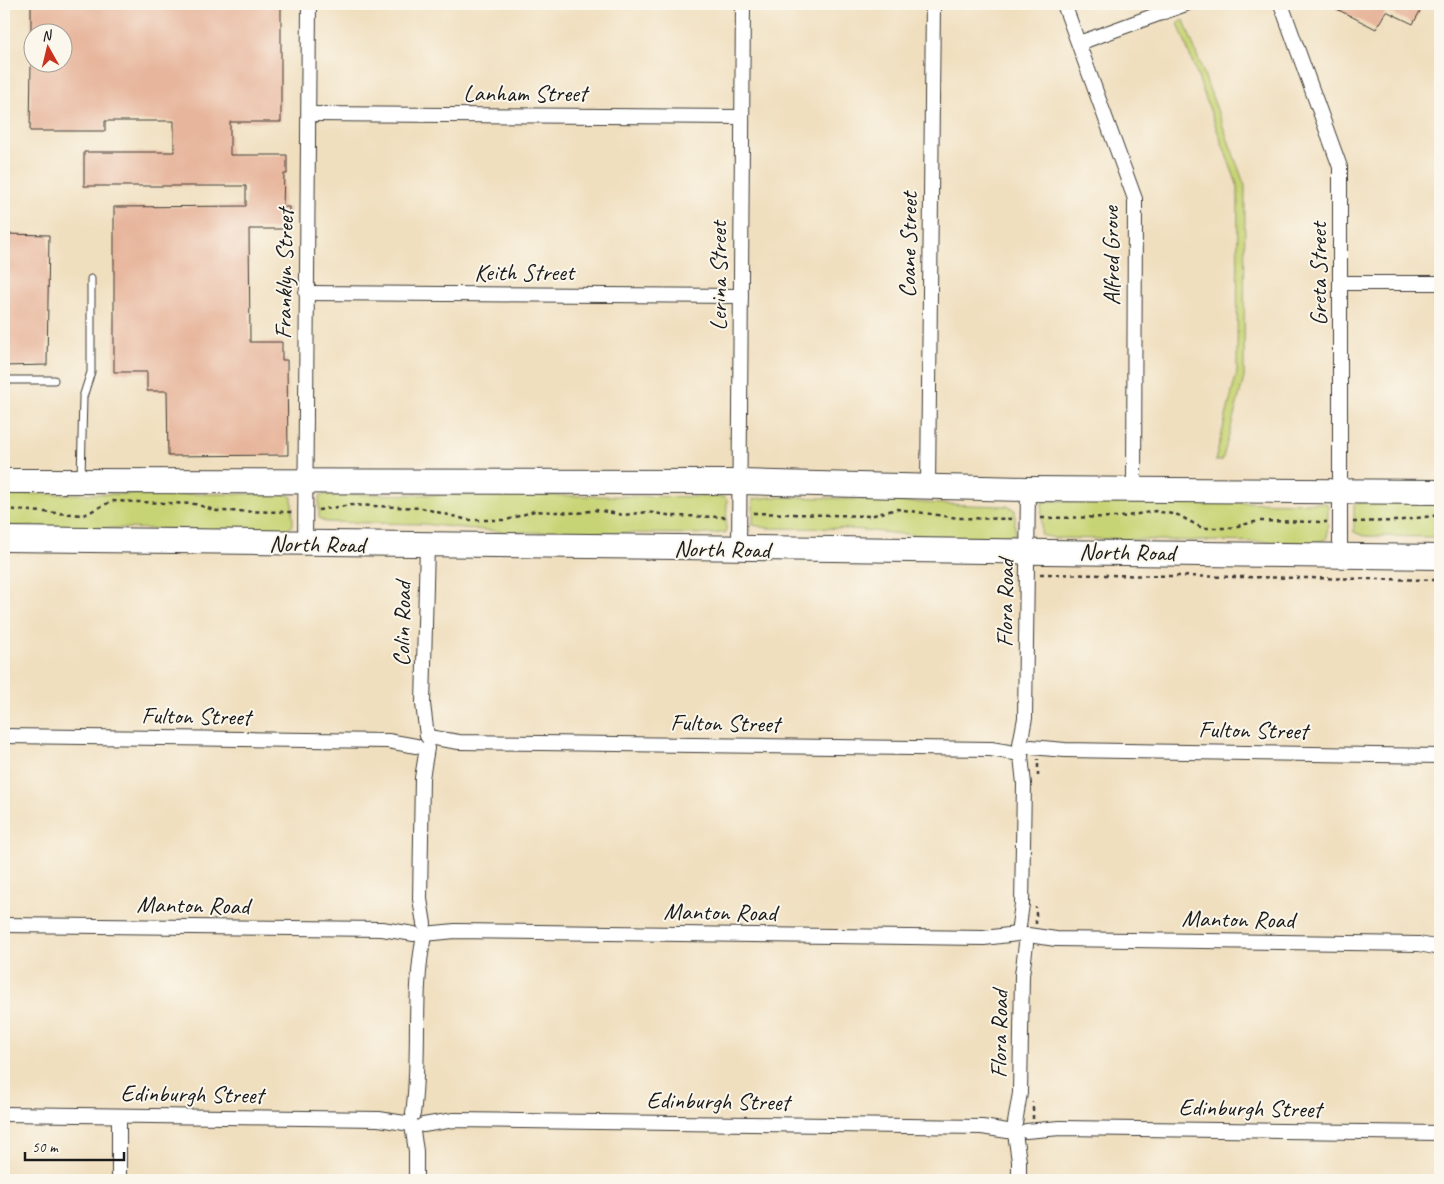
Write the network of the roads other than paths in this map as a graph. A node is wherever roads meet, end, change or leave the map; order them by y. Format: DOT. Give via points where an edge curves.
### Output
graph roads {
  1 [pos="309,4"];
  2 [pos="743,4"];
  3 [pos="933,4"];
  4 [pos="1064,4"];
  5 [pos="1186,4"];
  6 [pos="1281,4"];
  7 [pos="1079,43"];
  8 [pos="309,114"];
  9 [pos="741,117"];
  10 [pos="92,278"];
  11 [pos="1341,283"];
  12 [pos="1440,283"];
  13 [pos="306,293"];
  14 [pos="740,296"];
  15 [pos="4,380"];
  16 [pos="54,380"];
  17 [pos="305,480"];
  18 [pos="4,481"];
  19 [pos="81,481"];
  20 [pos="740,482"];
  21 [pos="928,486"];
  22 [pos="1028,489"];
  23 [pos="1134,490"];
  24 [pos="1341,492"];
  25 [pos="1440,492"];
  26 [pos="4,539"];
  27 [pos="305,544"];
  28 [pos="426,545"];
  29 [pos="739,549"];
  30 [pos="1028,550"];
  31 [pos="1340,555"];
  32 [pos="1440,556"];
  33 [pos="4,736"];
  34 [pos="422,742"];
  35 [pos="1025,750"];
  36 [pos="1440,756"];
  37 [pos="4,925"];
  38 [pos="420,930"];
  39 [pos="1022,939"];
  40 [pos="1440,942"];
  41 [pos="1419,944"];
  42 [pos="1440,948"];
  43 [pos="4,1114"];
  44 [pos="119,1116"];
  45 [pos="417,1120"];
  46 [pos="1020,1128"];
  47 [pos="1440,1133"];
  48 [pos="119,1180"];
  49 [pos="416,1180"];
  50 [pos="1019,1180"];
  1 -- 8 [label="street, Franklyn Street"];
  2 -- 9 [label="street, Lerina Street"];
  3 -- 21 [label="street, Coane Street"];
  4 -- 7 [label="street, Alfred Grove"];
  5 -- 7 [label="street"];
  6 -- 11 [label="street, Greta Street" via="1340,167"];
  7 -- 23 [label="street, Alfred Grove" via="1135,199"];
  8 -- 9 [label="street, Lanham Street"];
  8 -- 13 [label="street, Franklyn Street"];
  9 -- 14 [label="street, Lerina Street"];
  10 -- 19 [label="lane" via="91,372 83,397"];
  11 -- 12 [label="street"];
  11 -- 24 [label="street, Greta Street"];
  13 -- 14 [label="street, Keith Street"];
  13 -- 17 [label="street, Franklyn Street"];
  14 -- 20 [label="street, Lerina Street"];
  15 -- 16 [label="lane"];
  17 -- 19 [label="highway"];
  17 -- 20 [label="highway"];
  17 -- 27 [label="street, Franklyn Street"];
  18 -- 19 [label="highway"];
  20 -- 21 [label="highway"];
  20 -- 29 [label="street, Lerina Street"];
  21 -- 22 [label="highway"];
  22 -- 23 [label="highway"];
  22 -- 30 [label="street, Flora Road"];
  23 -- 24 [label="highway"];
  24 -- 25 [label="highway"];
  24 -- 31 [label="street, Greta Street"];
  26 -- 27 [label="highway, North Road"];
  27 -- 28 [label="highway, North Road"];
  28 -- 29 [label="highway, North Road"];
  28 -- 34 [label="street, Colin Road"];
  29 -- 30 [label="highway, North Road"];
  30 -- 31 [label="highway, North Road"];
  30 -- 35 [label="street, Flora Road"];
  31 -- 32 [label="highway, North Road"];
  33 -- 34 [label="street, Fulton Street"];
  34 -- 35 [label="street, Fulton Street"];
  34 -- 38 [label="street, Colin Road"];
  35 -- 36 [label="street, Fulton Street"];
  35 -- 39 [label="street, Flora Road"];
  37 -- 38 [label="street, Manton Road"];
  38 -- 39 [label="street, Manton Road"];
  38 -- 45 [label="street, Colin Road"];
  39 -- 41 [label="street, Manton Road"];
  39 -- 46 [label="street, Flora Road"];
  40 -- 41 [label="street, Manton Road"];
  41 -- 42 [label="street, Manton Road"];
  43 -- 44 [label="street, Edinburgh Street"];
  44 -- 45 [label="street, Edinburgh Street"];
  44 -- 48 [label="street"];
  45 -- 46 [label="street, Edinburgh Street"];
  45 -- 49 [label="street, Colin Road"];
  46 -- 47 [label="street, Edinburgh Street"];
  46 -- 50 [label="street, Flora Road"];
}
